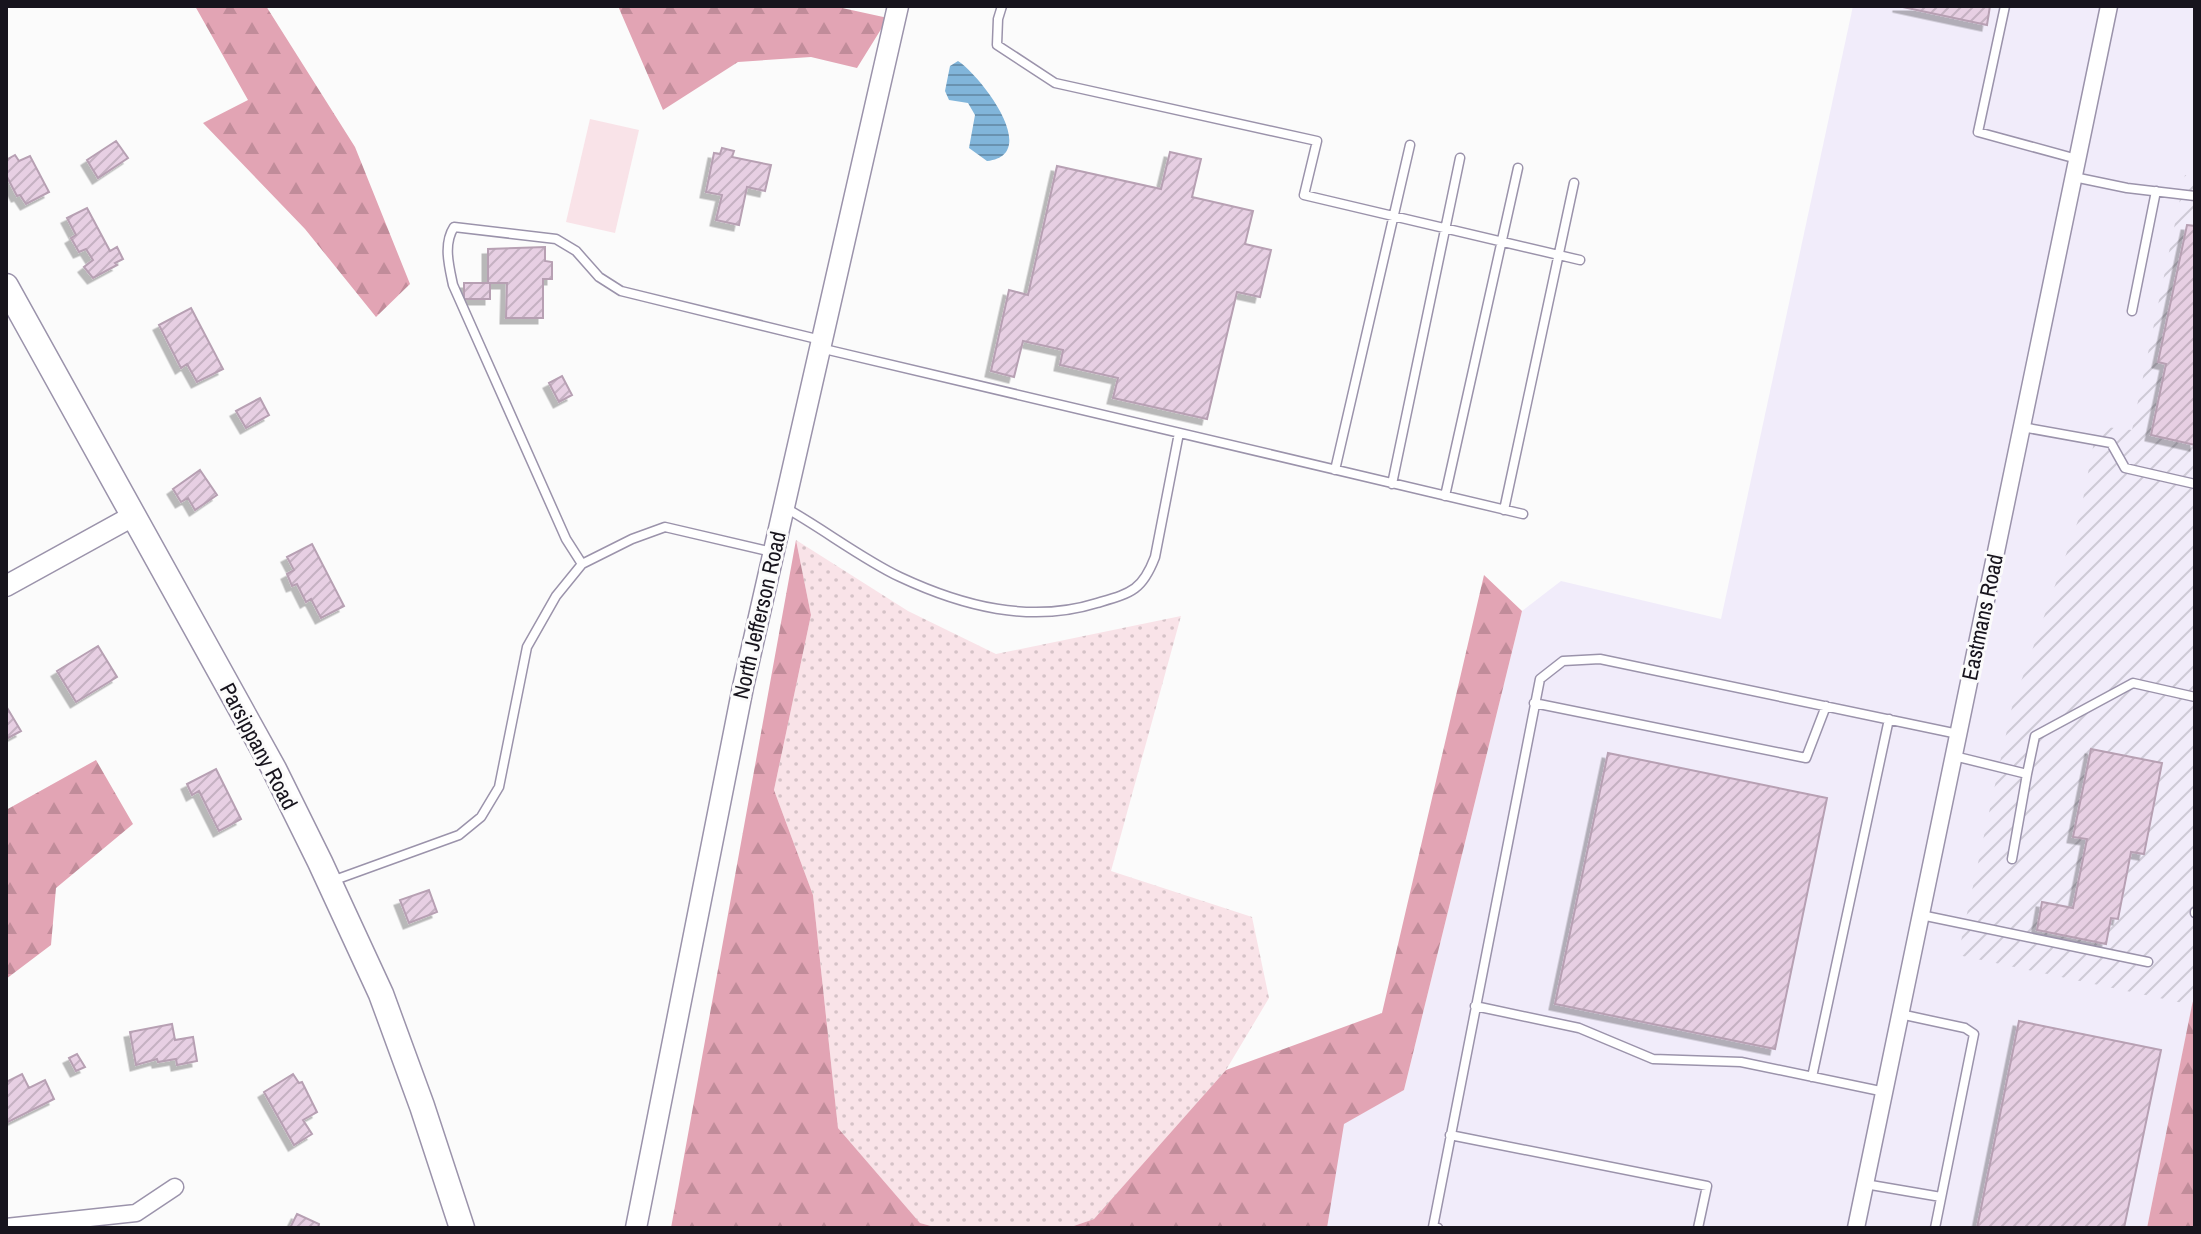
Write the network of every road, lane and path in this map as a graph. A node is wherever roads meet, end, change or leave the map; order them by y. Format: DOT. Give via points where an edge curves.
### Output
graph roads {
  1 [pos="898,6"];
  2 [pos="1002,6"];
  3 [pos="2005,6"];
  4 [pos="2109,6"];
  5 [pos="1410,145"];
  6 [pos="1460,158"];
  7 [pos="2077,159"];
  8 [pos="1518,168"];
  9 [pos="2073,177"];
  10 [pos="1574,183"];
  11 [pos="2156,191"];
  12 [pos="2195,196"];
  13 [pos="1391,215"];
  14 [pos="1445,228"];
  15 [pos="1502,242"];
  16 [pos="1559,255"];
  17 [pos="1580,260"];
  18 [pos="6,286"];
  19 [pos="2132,311"];
  20 [pos="820,344"];
  21 [pos="2022,427"];
  22 [pos="1179,433"];
  23 [pos="1335,470"];
  24 [pos="1392,484"];
  25 [pos="2195,484"];
  26 [pos="1445,496"];
  27 [pos="784,506"];
  28 [pos="1504,510"];
  29 [pos="1523,514"];
  30 [pos="133,516"];
  31 [pos="773,552"];
  32 [pos="582,564"];
  33 [pos="6,586"];
  34 [pos="2195,697"];
  35 [pos="1534,703"];
  36 [pos="1826,706"];
  37 [pos="1889,719"];
  38 [pos="1958,734"];
  39 [pos="1954,756"];
  40 [pos="2027,774"];
  41 [pos="2012,859"];
  42 [pos="329,882"];
  43 [pos="1921,915"];
  44 [pos="2148,962"];
  45 [pos="1475,1006"];
  46 [pos="1900,1014"];
  47 [pos="1812,1077"];
  48 [pos="1885,1092"];
  49 [pos="1450,1135"];
  50 [pos="1865,1184"];
  51 [pos="175,1187"];
  52 [pos="1941,1197"];
  53 [pos="6,1227"];
  54 [pos="462,1228"];
  55 [pos="636,1228"];
  56 [pos="1438,1228"];
  57 [pos="1698,1228"];
  58 [pos="1856,1228"];
  59 [pos="1935,1228"];
  1 -- 20 [label="street, North Jefferson Road"];
  2 -- 13 [label="lane" via="997,45 1055,83 1317,141 1304,195"];
  3 -- 7 [label="lane" via="1978,132"];
  4 -- 7 [label="street, Eastmans Road"];
  5 -- 13 [label="lane"];
  6 -- 14 [label="lane"];
  7 -- 9 [label="street, Eastmans Road"];
  8 -- 15 [label="lane"];
  9 -- 11 [label="lane"];
  9 -- 21 [label="street, Eastmans Road"];
  10 -- 16 [label="lane"];
  11 -- 12 [label="lane"];
  11 -- 19 [label="lane"];
  13 -- 14 [label="lane"];
  13 -- 23 [label="lane"];
  14 -- 15 [label="lane"];
  14 -- 24 [label="lane"];
  15 -- 16 [label="lane"];
  15 -- 26 [label="lane"];
  16 -- 17 [label="lane"];
  16 -- 28 [label="lane"];
  18 -- 30 [label="main road, Parsippany Road"];
  20 -- 22 [label="lane"];
  20 -- 27 [label="street, North Jefferson Road"];
  20 -- 32 [label="lane" via="621,291 556,239 454,227 447,260 453,285 566,539"];
  21 -- 25 [label="lane" via="2111,443 2125,468"];
  21 -- 38 [label="street, Eastmans Road"];
  22 -- 23 [label="lane"];
  22 -- 27 [label="lane" via="1148,574 1139,588 1067,611 1009,612 944,595 899,576"];
  23 -- 24 [label="lane"];
  24 -- 26 [label="lane"];
  26 -- 28 [label="lane"];
  27 -- 31 [label="street, North Jefferson Road"];
  28 -- 29 [label="lane"];
  30 -- 33 [label="street"];
  30 -- 42 [label="main road, Parsippany Road" via="274,769"];
  31 -- 32 [label="lane" via="665,527"];
  31 -- 55 [label="street, North Jefferson Road"];
  32 -- 42 [label="lane" via="527,647 499,787 481,817 448,840"];
  34 -- 40 [label="lane" via="2133,683 2035,736"];
  35 -- 36 [label="lane" via="1540,679 1563,661 1600,659"];
  35 -- 36 [label="lane" via="1806,758"];
  35 -- 45 [label="lane"];
  36 -- 37 [label="lane"];
  37 -- 38 [label="lane"];
  37 -- 47 [label="lane"];
  38 -- 39 [label="street, Eastmans Road"];
  39 -- 40 [label="lane"];
  39 -- 43 [label="street, Eastmans Road"];
  40 -- 41 [label="lane"];
  42 -- 54 [label="main road, Parsippany Road" via="381,994"];
  43 -- 44 [label="lane"];
  43 -- 46 [label="street, Eastmans Road"];
  45 -- 47 [label="lane" via="1579,1028 1653,1059 1741,1062"];
  45 -- 49 [label="lane"];
  46 -- 48 [label="street, Eastmans Road"];
  46 -- 52 [label="lane" via="1974,1034"];
  47 -- 48 [label="lane"];
  48 -- 50 [label="street, Eastmans Road"];
  49 -- 56 [label="lane" via="1433,1227"];
  49 -- 57 [label="lane" via="1707,1186"];
  50 -- 52 [label="lane"];
  50 -- 58 [label="street, Eastmans Road"];
  51 -- 53 [label="street" via="136,1213"];
  52 -- 59 [label="lane"];
}
